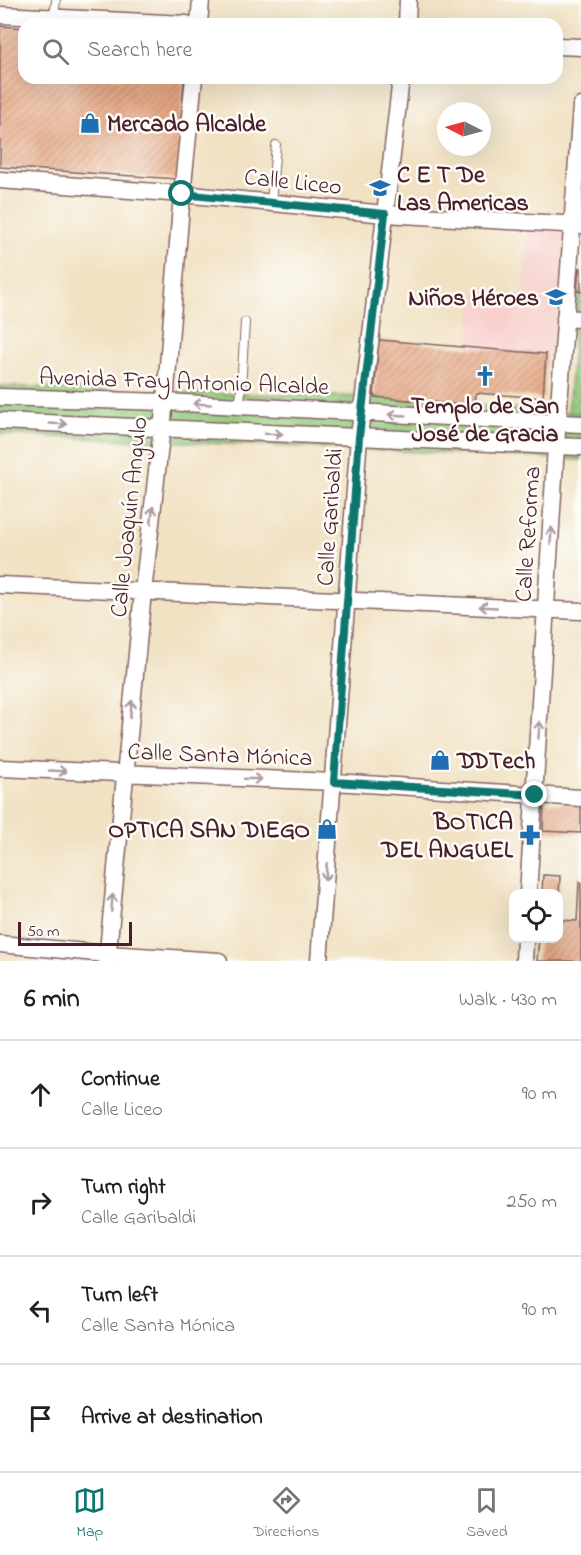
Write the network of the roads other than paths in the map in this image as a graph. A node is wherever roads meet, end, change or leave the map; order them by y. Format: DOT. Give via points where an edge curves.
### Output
graph roads {
  1 [pos="56,0"];
  2 [pos="201,0"];
  3 [pos="408,0"];
  4 [pos="0,15"];
  5 [pos="54,18"];
  6 [pos="200,18"];
  7 [pos="407,18"];
  8 [pos="563,46"];
  9 [pos="581,47"];
  10 [pos="193,84"];
  11 [pos="400,84"];
  12 [pos="581,106"];
  13 [pos="276,145"];
  14 [pos="0,180"];
  15 [pos="182,194"];
  16 [pos="271,203"];
  17 [pos="385,214"];
  18 [pos="577,225"];
  19 [pos="573,318"];
  20 [pos="245,322"];
  21 [pos="0,398"];
  22 [pos="165,402"];
  23 [pos="240,406"];
  24 [pos="362,413"];
  25 [pos="0,421"];
  26 [pos="558,423"];
  27 [pos="581,424"];
  28 [pos="162,429"];
  29 [pos="359,437"];
  30 [pos="556,446"];
  31 [pos="581,447"];
  32 [pos="0,585"];
  33 [pos="143,592"];
  34 [pos="347,601"];
  35 [pos="546,610"];
  36 [pos="581,611"];
  37 [pos="0,768"];
  38 [pos="124,774"];
  39 [pos="334,782"];
  40 [pos="535,795"];
  41 [pos="581,798"];
  42 [pos="528,889"];
  43 [pos="525,943"];
  44 [pos="0,944"];
  45 [pos="107,958"];
  46 [pos="219,961"];
  47 [pos="319,961"];
  48 [pos="524,961"];
  1 -- 5 [label="lane"];
  2 -- 6 [label="street"];
  3 -- 7 [label="street"];
  4 -- 5 [label="street"];
  8 -- 9 [label="street"];
  10 -- 15 [label="street, Calle Joaquín Angulo"];
  11 -- 17 [label="street, Calle Garibaldi"];
  12 -- 18 [label="street, Calle Reforma"];
  13 -- 16 [label="lane"];
  14 -- 15 [label="street, Calle Liceo"];
  15 -- 16 [label="street, Calle Liceo"];
  15 -- 22 [label="street, Calle Joaquín Angulo"];
  16 -- 17 [label="street, Calle Liceo"];
  17 -- 18 [label="street, Calle Liceo"];
  17 -- 24 [label="street, Calle Garibaldi"];
  18 -- 19 [label="street, Calle Reforma"];
  19 -- 26 [label="street, Calle Reforma"];
  20 -- 23 [label="lane"];
  21 -- 22 [label="street, Avenida Fray Antonio Alcalde"];
  23 -- 22 [label="street, Avenida Fray Antonio Alcalde, one-way"];
  22 -- 28 [label="street, Calle Joaquín Angulo"];
  23 -- 24 [label="street, Avenida Fray Antonio Alcalde"];
  26 -- 24 [label="street, Avenida Fray Antonio Alcalde, one-way"];
  24 -- 29 [label="street, Calle Garibaldi"];
  25 -- 28 [label="street, Avenida Fray Antonio Alcalde, one-way"];
  26 -- 27 [label="street, Avenida Fray Antonio Alcalde"];
  26 -- 30 [label="street, Calle Reforma"];
  28 -- 29 [label="street, Avenida Fray Antonio Alcalde, one-way"];
  33 -- 28 [label="street, Calle Joaquín Angulo, one-way"];
  29 -- 30 [label="street, Avenida Fray Antonio Alcalde"];
  29 -- 34 [label="street, Calle Garibaldi"];
  30 -- 31 [label="street, Avenida Fray Antonio Alcalde"];
  35 -- 30 [label="street, Calle Reforma, one-way"];
  32 -- 33 [label="street"];
  33 -- 34 [label="street"];
  38 -- 33 [label="street, Calle Joaquín Angulo, one-way"];
  35 -- 34 [label="street, one-way"];
  34 -- 39 [label="street, Calle Garibaldi"];
  35 -- 36 [label="street"];
  40 -- 35 [label="street, Calle Reforma, one-way"];
  37 -- 38 [label="street, Calle Santa Mónica, one-way"];
  38 -- 39 [label="street, Calle Santa Mónica, one-way"];
  45 -- 38 [label="street, Calle Joaquín Angulo, one-way"];
  39 -- 40 [label="street, Calle Santa Mónica"];
  39 -- 47 [label="street, Calle Garibaldi, one-way"];
  40 -- 41 [label="street, Calle Santa Mónica"];
  40 -- 42 [label="street, Calle Reforma"];
  43 -- 48 [label="street"];
  44 -- 45 [label="street"];
  45 -- 46 [label="street"];
}
